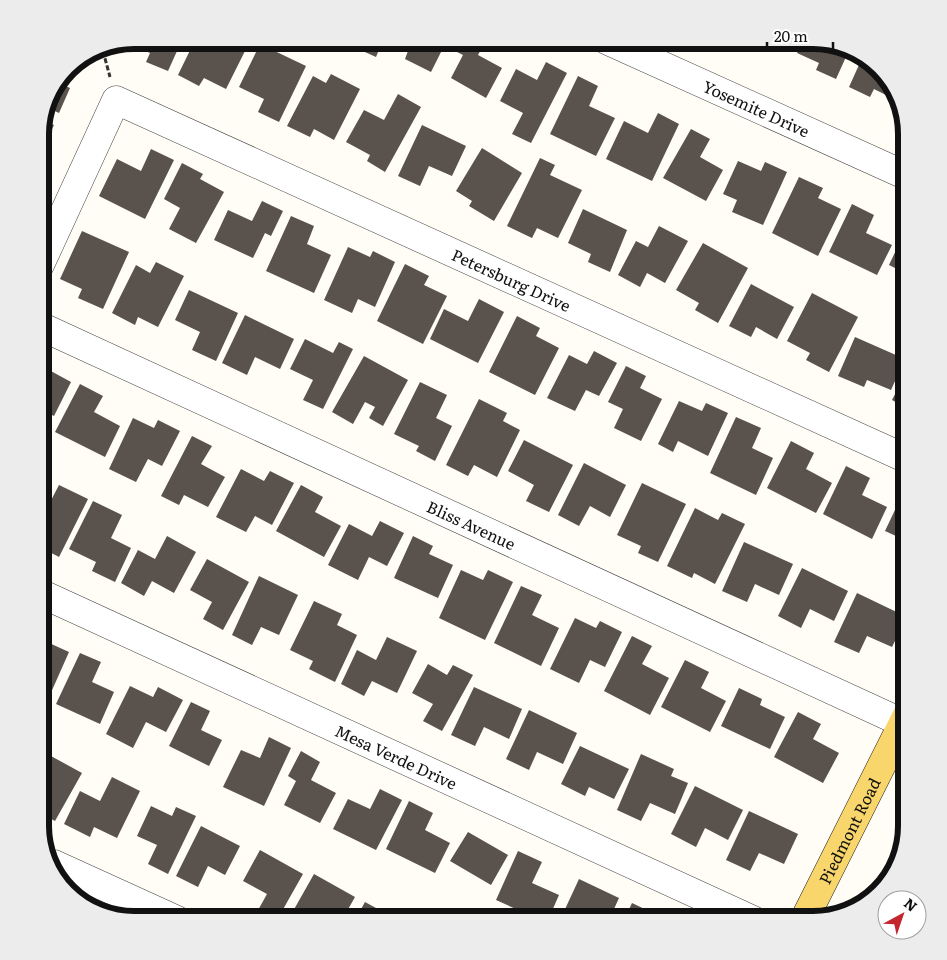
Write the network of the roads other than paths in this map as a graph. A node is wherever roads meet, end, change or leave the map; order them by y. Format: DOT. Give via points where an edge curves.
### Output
graph roads {
  1 [pos="626,49"];
  2 [pos="898,172"];
  3 [pos="49,245"];
  4 [pos="49,330"];
  5 [pos="898,455"];
  6 [pos="49,597"];
  7 [pos="898,716"];
  8 [pos="898,733"];
  9 [pos="59,866"];
  10 [pos="157,911"];
  11 [pos="733,911"];
  12 [pos="809,911"];
  1 -- 2 [label="street, Yosemite Drive"];
  3 -- 5 [label="street, Petersburg Drive" via="116,100"];
  4 -- 7 [label="street, Bliss Avenue"];
  6 -- 11 [label="street, Mesa Verde Drive"];
  8 -- 12 [label="main road, Piedmont Road"];
  9 -- 10 [label="street"];
}
